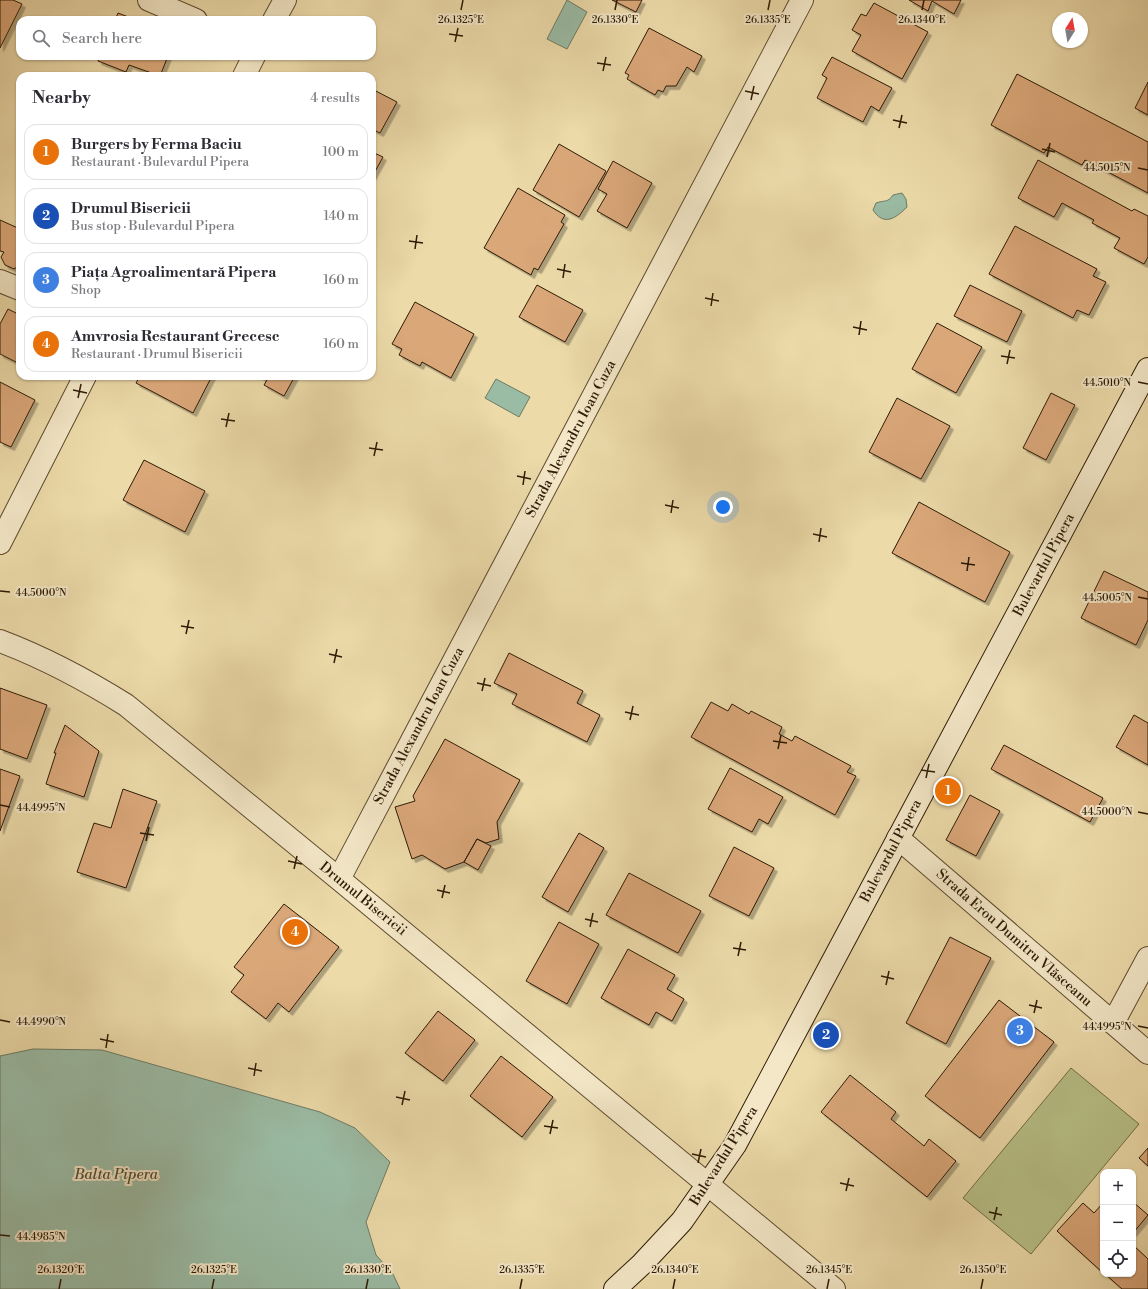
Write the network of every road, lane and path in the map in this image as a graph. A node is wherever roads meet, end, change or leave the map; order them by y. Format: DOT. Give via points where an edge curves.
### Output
graph roads {
  1 [pos="149,0"];
  2 [pos="285,0"];
  3 [pos="802,0"];
  4 [pos="187,16"];
  5 [pos="276,16"];
  6 [pos="252,60"];
  7 [pos="246,72"];
  8 [pos="0,281"];
  9 [pos="16,287"];
  10 [pos="1148,369"];
  11 [pos="83,380"];
  12 [pos="0,543"];
  13 [pos="0,642"];
  14 [pos="898,838"];
  15 [pos="339,879"];
  16 [pos="1148,958"];
  17 [pos="1114,1023"];
  18 [pos="1148,1053"];
  19 [pos="708,1183"];
  20 [pos="615,1289"];
  21 [pos="834,1289"];
  1 -- 4 [label="street"];
  2 -- 5 [label="street"];
  3 -- 15 [label="street, Strada Alexandru Ioan Cuza"];
  6 -- 7 [label="street"];
  8 -- 9 [label="street"];
  10 -- 14 [label="street, Bulevardul Pipera"];
  11 -- 12 [label="street"];
  13 -- 15 [label="street, Drumul Bisericii" via="58,666 126,705"];
  14 -- 17 [label="street, Strada Erou Dumitru Vlăsceanu"];
  14 -- 19 [label="street, Bulevardul Pipera" via="735,1145"];
  15 -- 19 [label="street, Drumul Bisericii"];
  16 -- 17 [label="street"];
  17 -- 18 [label="street, Strada Erou Dumitru Vlăsceanu"];
  19 -- 20 [label="street, Bulevardul Pipera" via="682,1221"];
  19 -- 21 [label="street, Drumul Bisericii"];
}
